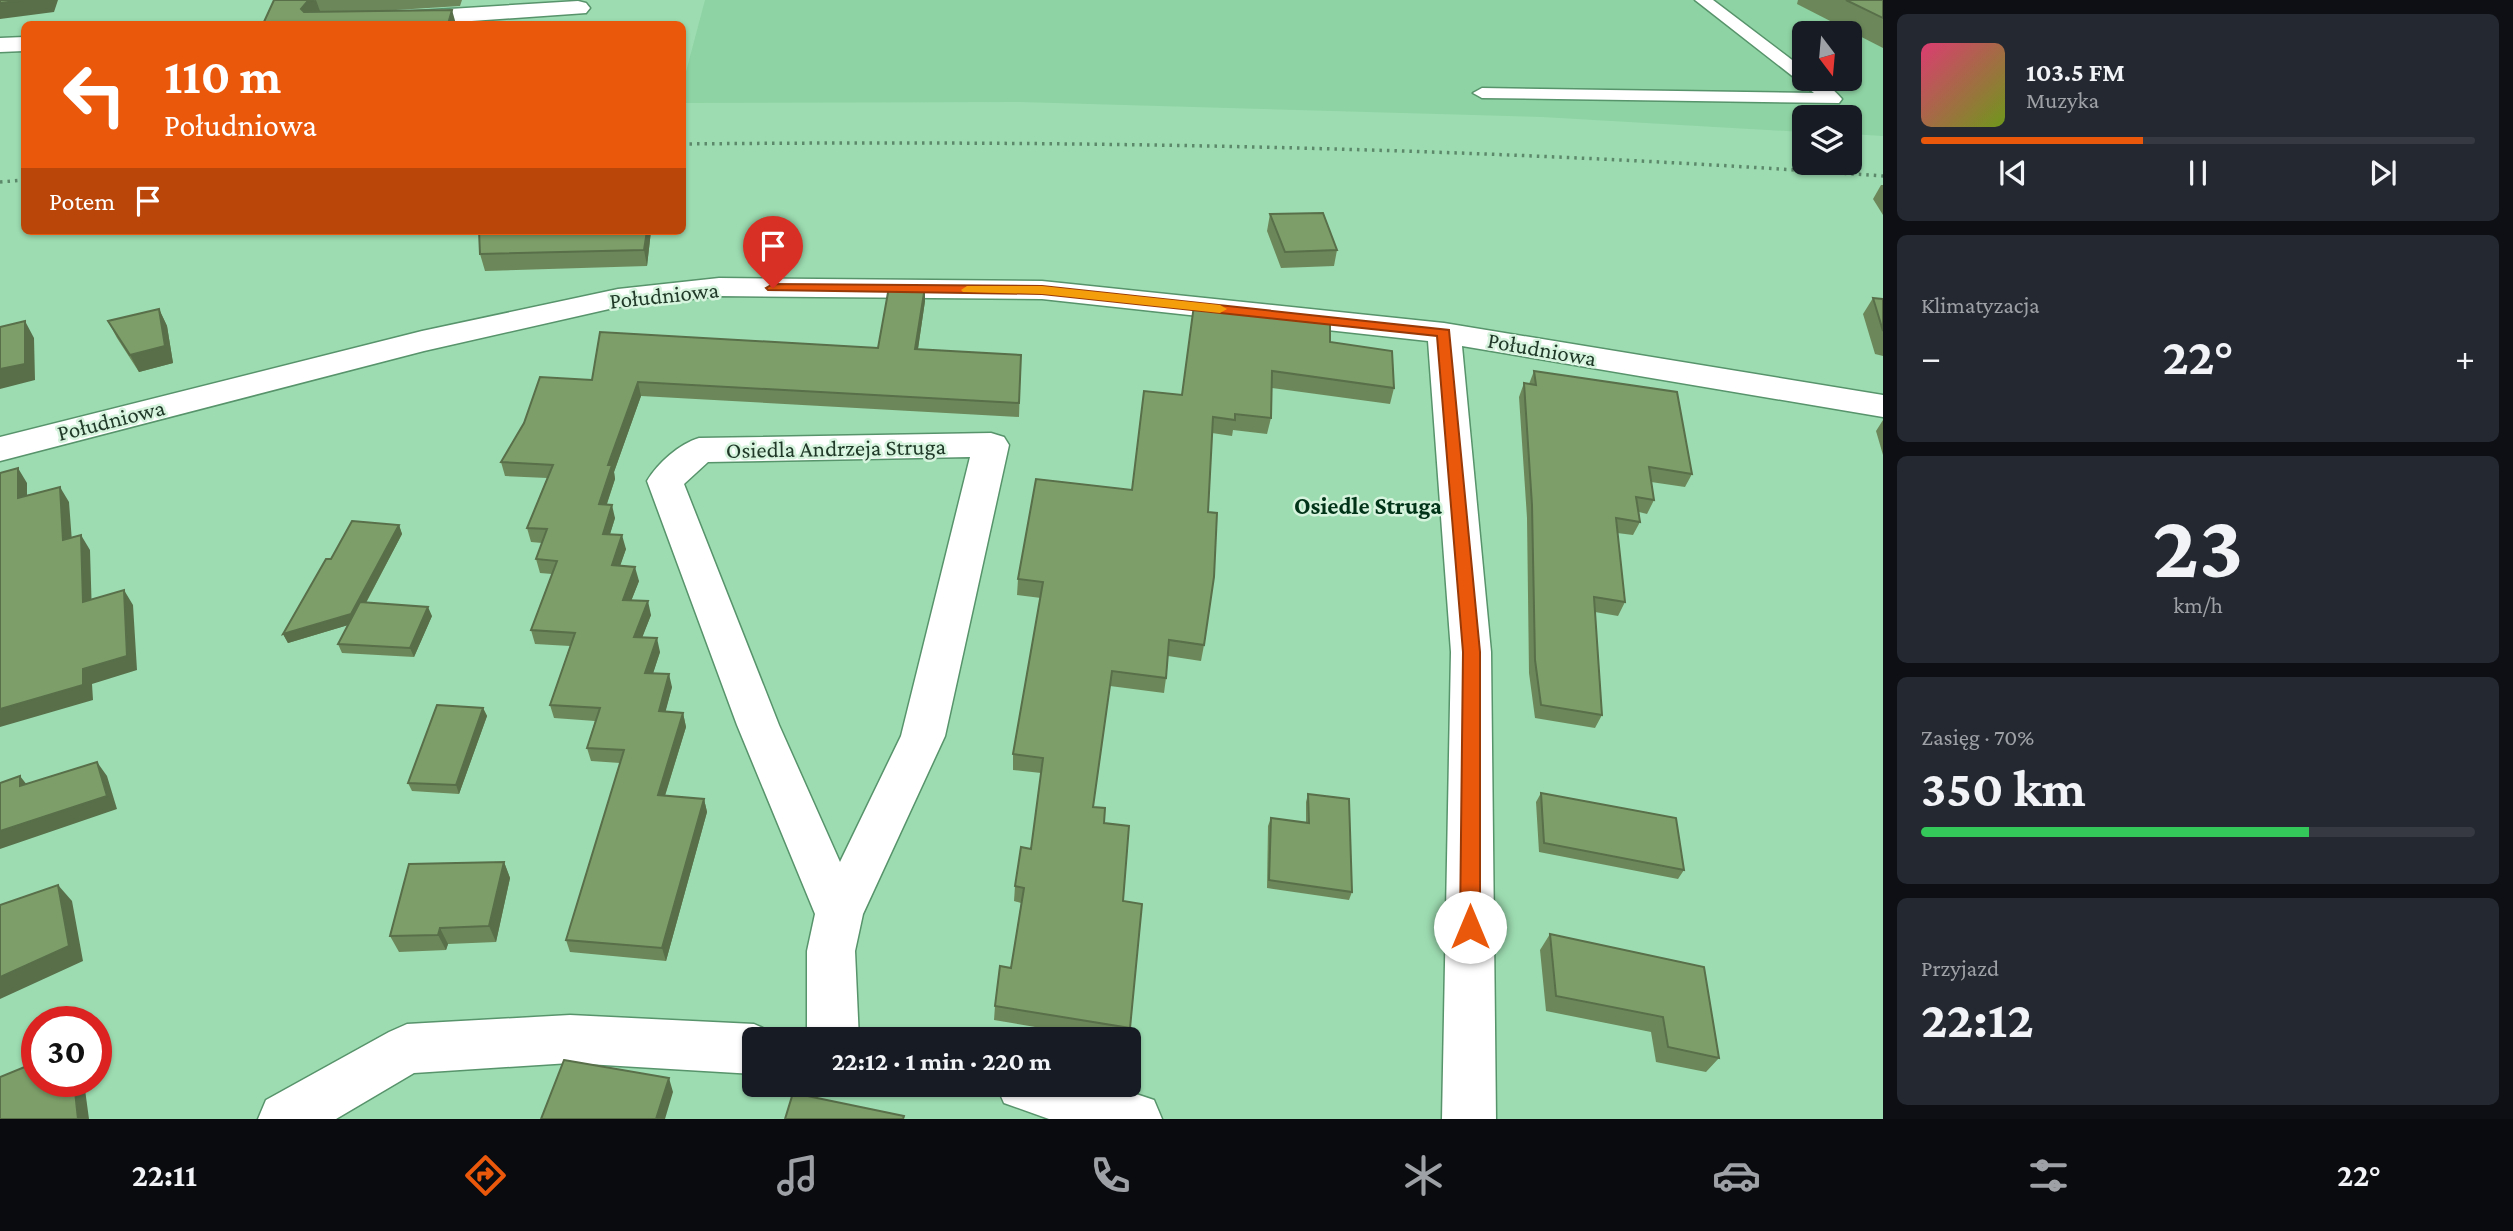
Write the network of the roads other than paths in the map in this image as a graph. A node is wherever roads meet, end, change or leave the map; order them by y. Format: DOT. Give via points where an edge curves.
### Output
graph roads {
  1 [pos="1703,0"];
  2 [pos="578,8"];
  3 [pos="369,21"];
  4 [pos="21,44"];
  5 [pos="0,45"];
  6 [pos="1792,67"];
  7 [pos="1823,91"];
  8 [pos="1482,93"];
  9 [pos="1444,333"];
  10 [pos="1883,406"];
  11 [pos="0,449"];
  12 [pos="839,914"];
  13 [pos="833,1027"];
  14 [pos="742,1048"];
  15 [pos="1062,1097"];
  16 [pos="285,1119"];
  17 [pos="1135,1119"];
  18 [pos="1469,1119"];
  1 -- 6 [label="lane"];
  2 -- 3 [label="street"];
  4 -- 5 [label="street"];
  7 -- 8 [label="lane" via="1833,99"];
  9 -- 10 [label="street, Południowa"];
  9 -- 11 [label="street, Południowa" via="1042,290 719,287 618,298 422,341"];
  9 -- 18 [label="street" via="1471,652"];
  12 -- 12 [label="street, Osiedla Andrzeja Struga" via="923,736 991,445 699,450 665,481 758,725"];
  12 -- 13 [label="street, Osiedla Andrzeja Struga" via="831,951"];
  14 -- 16 [label="street" via="570,1039 407,1049"];
  15 -- 17 [label="street"];
}
